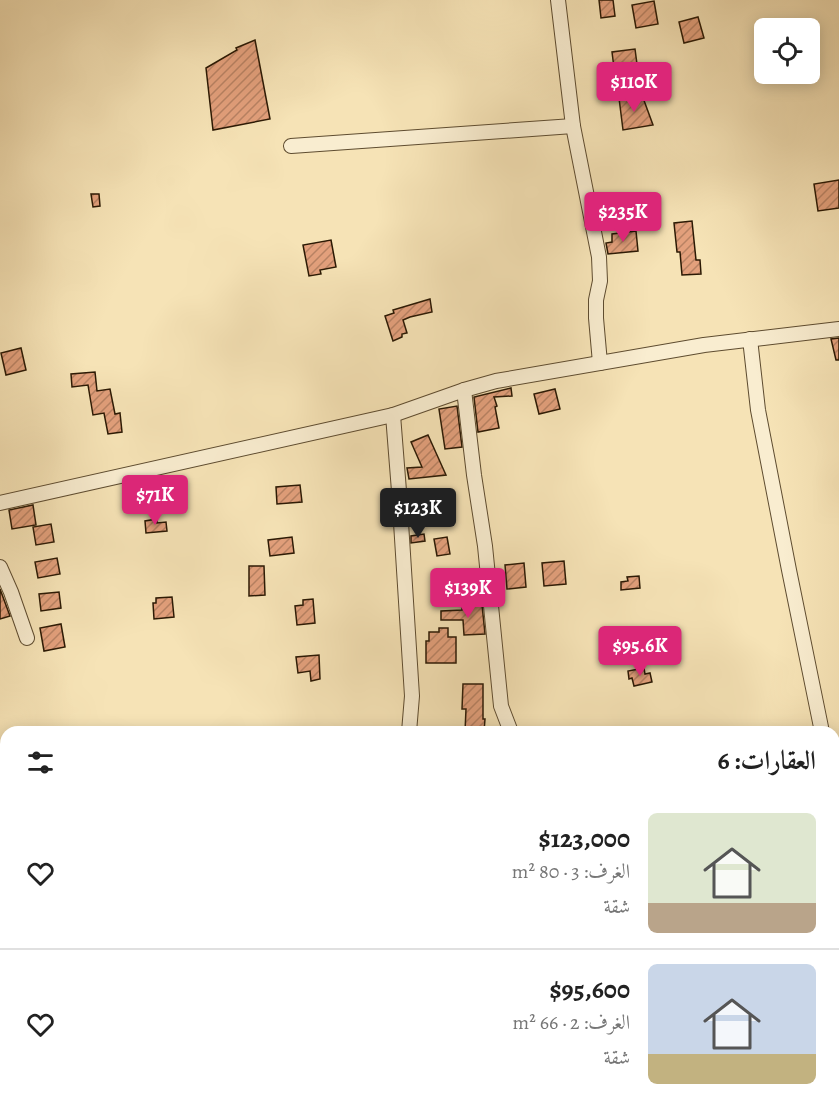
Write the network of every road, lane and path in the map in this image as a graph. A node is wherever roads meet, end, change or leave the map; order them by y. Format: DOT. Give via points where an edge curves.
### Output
graph roads {
  1 [pos="558,0"];
  2 [pos="573,126"];
  3 [pos="291,147"];
  4 [pos="839,329"];
  5 [pos="750,339"];
  6 [pos="600,363"];
  7 [pos="464,390"];
  8 [pos="393,415"];
  9 [pos="0,503"];
  10 [pos="0,567"];
  11 [pos="27,638"];
  12 [pos="410,726"];
  13 [pos="509,726"];
  14 [pos="821,726"];
  1 -- 2 [label="street"];
  2 -- 3 [label="street"];
  2 -- 6 [label="street" via="599,257 596,318"];
  4 -- 5 [label="street"];
  5 -- 6 [label="street"];
  5 -- 14 [label="street" via="758,410"];
  6 -- 7 [label="street"];
  7 -- 8 [label="street"];
  7 -- 13 [label="street" via="501,706"];
  8 -- 9 [label="street"];
  8 -- 12 [label="street" via="412,696"];
  10 -- 11 [label="street"];
}
